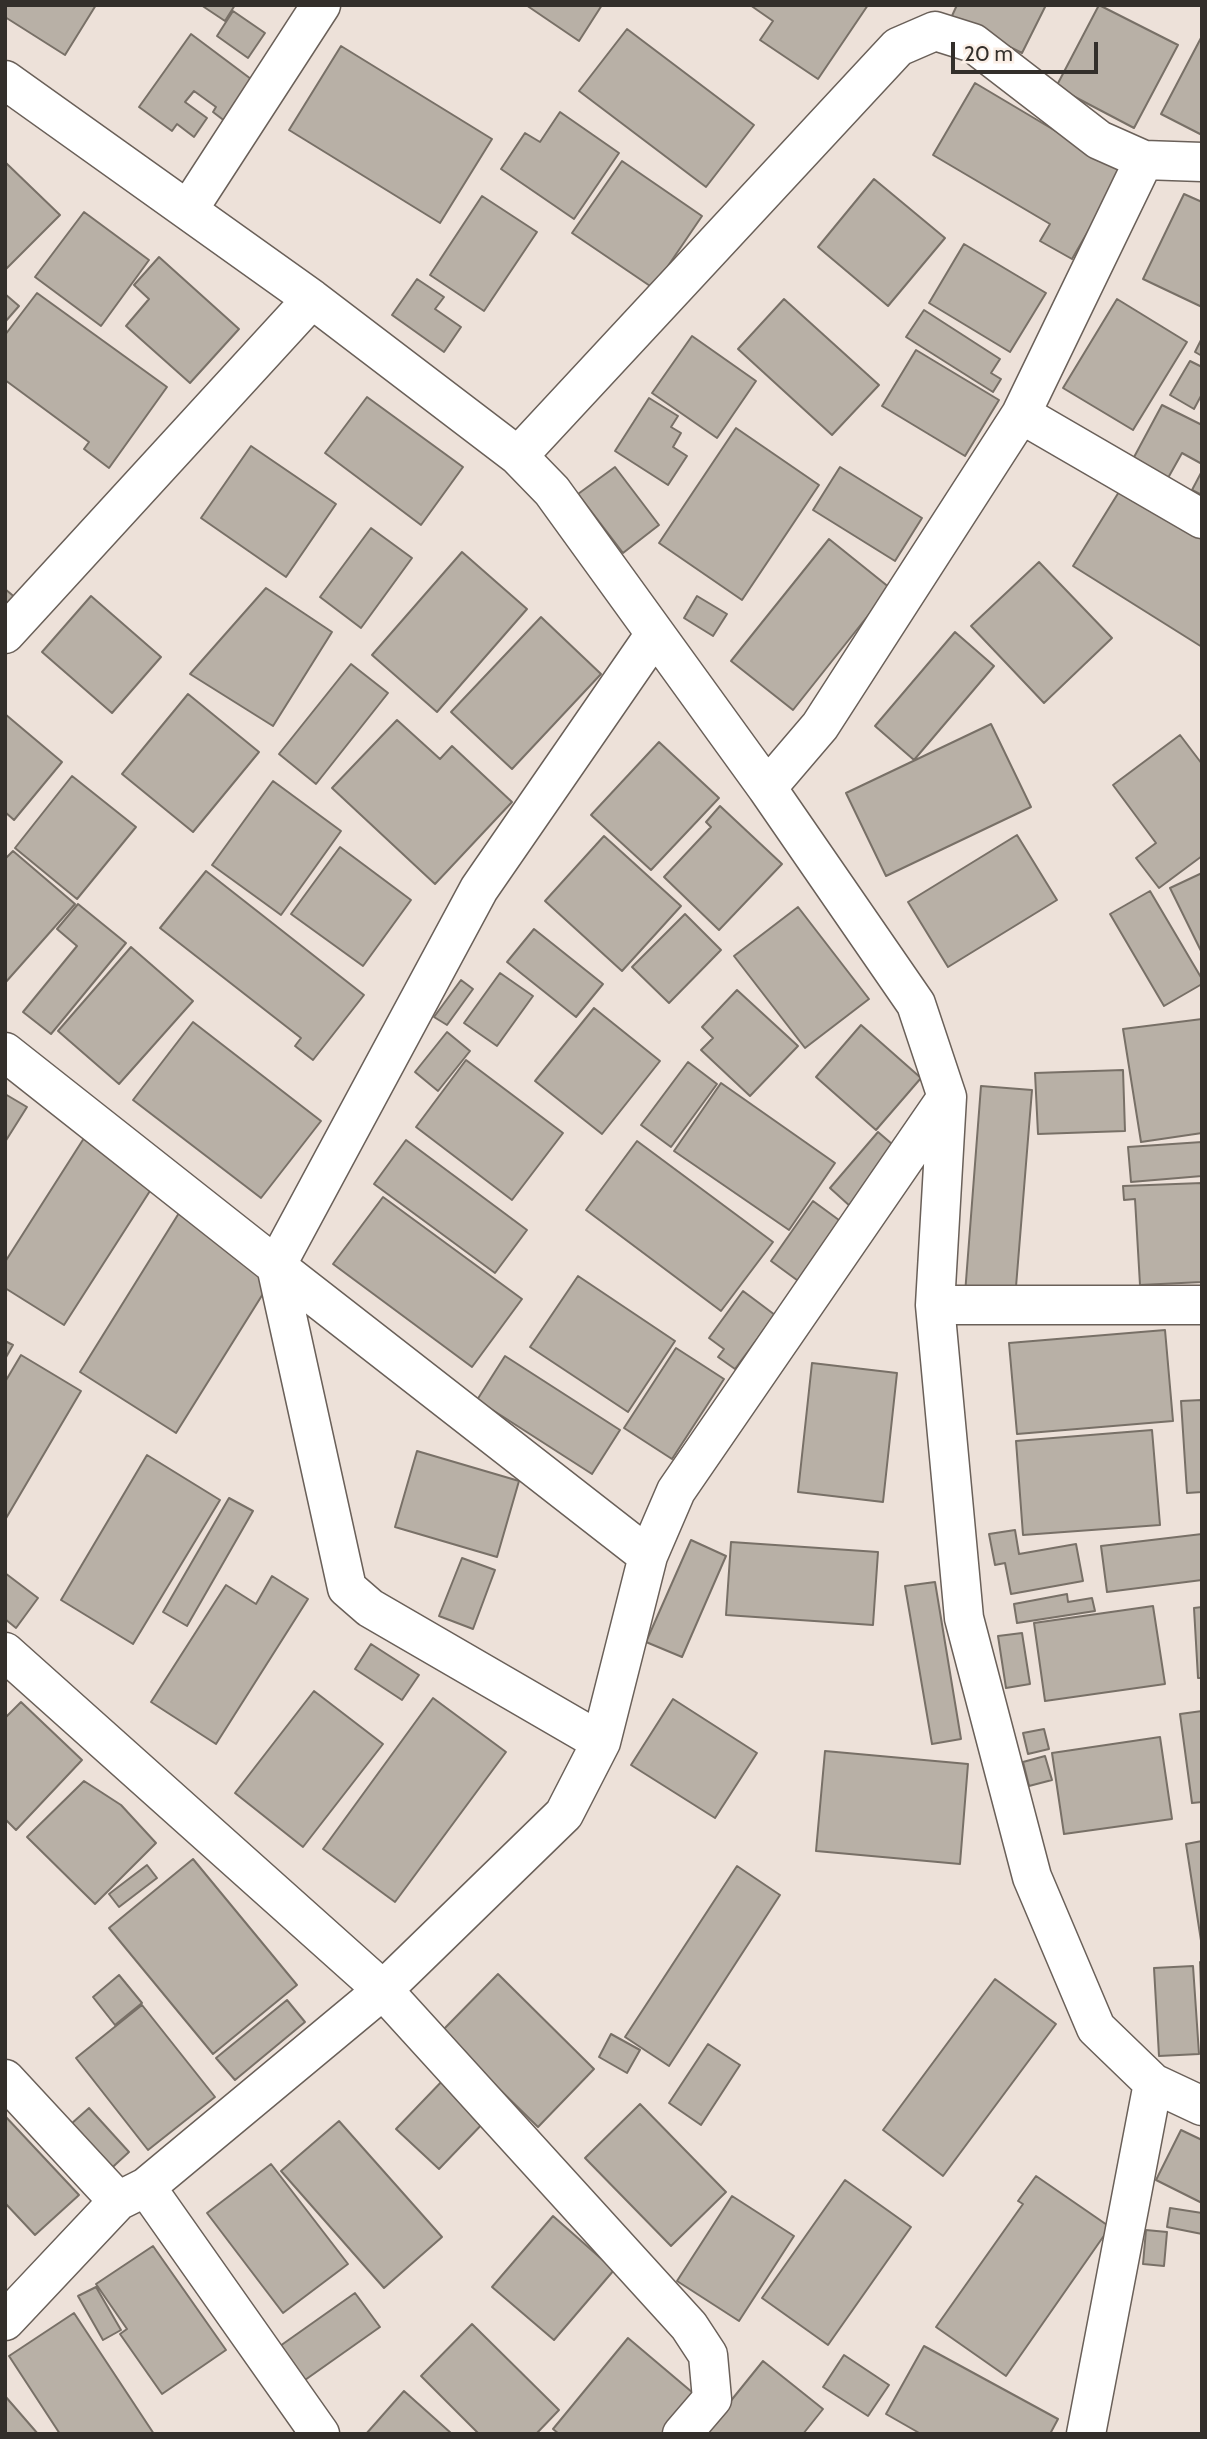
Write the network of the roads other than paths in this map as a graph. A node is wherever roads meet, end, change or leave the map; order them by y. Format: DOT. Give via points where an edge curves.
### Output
graph roads {
  1 [pos="321,5"];
  2 [pos="5,80"];
  3 [pos="1144,160"];
  4 [pos="1202,162"];
  5 [pos="188,210"];
  6 [pos="312,299"];
  7 [pos="1021,414"];
  8 [pos="518,456"];
  9 [pos="1202,519"];
  10 [pos="5,634"];
  11 [pos="655,634"];
  12 [pos="767,788"];
  13 [pos="5,1052"];
  14 [pos="947,1097"];
  15 [pos="276,1266"];
  16 [pos="1202,1305"];
  17 [pos="935,1306"];
  18 [pos="648,1556"];
  19 [pos="5,1652"];
  20 [pos="601,1742"];
  21 [pos="383,1990"];
  22 [pos="5,2079"];
  23 [pos="1153,2082"];
  24 [pos="1202,2106"];
  25 [pos="132,2194"];
  26 [pos="5,2320"];
  27 [pos="320,2434"];
  28 [pos="682,2434"];
  29 [pos="1086,2434"];
  1 -- 5 [label="street"];
  2 -- 5 [label="street"];
  3 -- 4 [label="street"];
  3 -- 7 [label="street"];
  3 -- 8 [label="street" via="1099,140 973,43 935,31 898,47"];
  5 -- 6 [label="street"];
  6 -- 8 [label="street"];
  6 -- 10 [label="street"];
  7 -- 9 [label="street"];
  7 -- 12 [label="street" via="820,726"];
  8 -- 11 [label="street" via="552,491"];
  11 -- 12 [label="street"];
  11 -- 15 [label="street" via="479,888"];
  12 -- 14 [label="street" via="916,1004"];
  13 -- 15 [label="street"];
  14 -- 17 [label="street"];
  14 -- 18 [label="street" via="676,1491"];
  15 -- 18 [label="street"];
  15 -- 20 [label="street" via="347,1588 370,1608"];
  16 -- 17 [label="street"];
  17 -- 23 [label="street" via="964,1618 1032,1877 1096,2028"];
  18 -- 20 [label="street"];
  19 -- 21 [label="street"];
  20 -- 21 [label="street" via="564,1814"];
  21 -- 25 [label="street"];
  21 -- 28 [label="street" via="689,2326 708,2355 712,2399"];
  22 -- 25 [label="street"];
  23 -- 24 [label="street"];
  23 -- 29 [label="street"];
  25 -- 26 [label="street"];
  25 -- 27 [label="street"];
}
